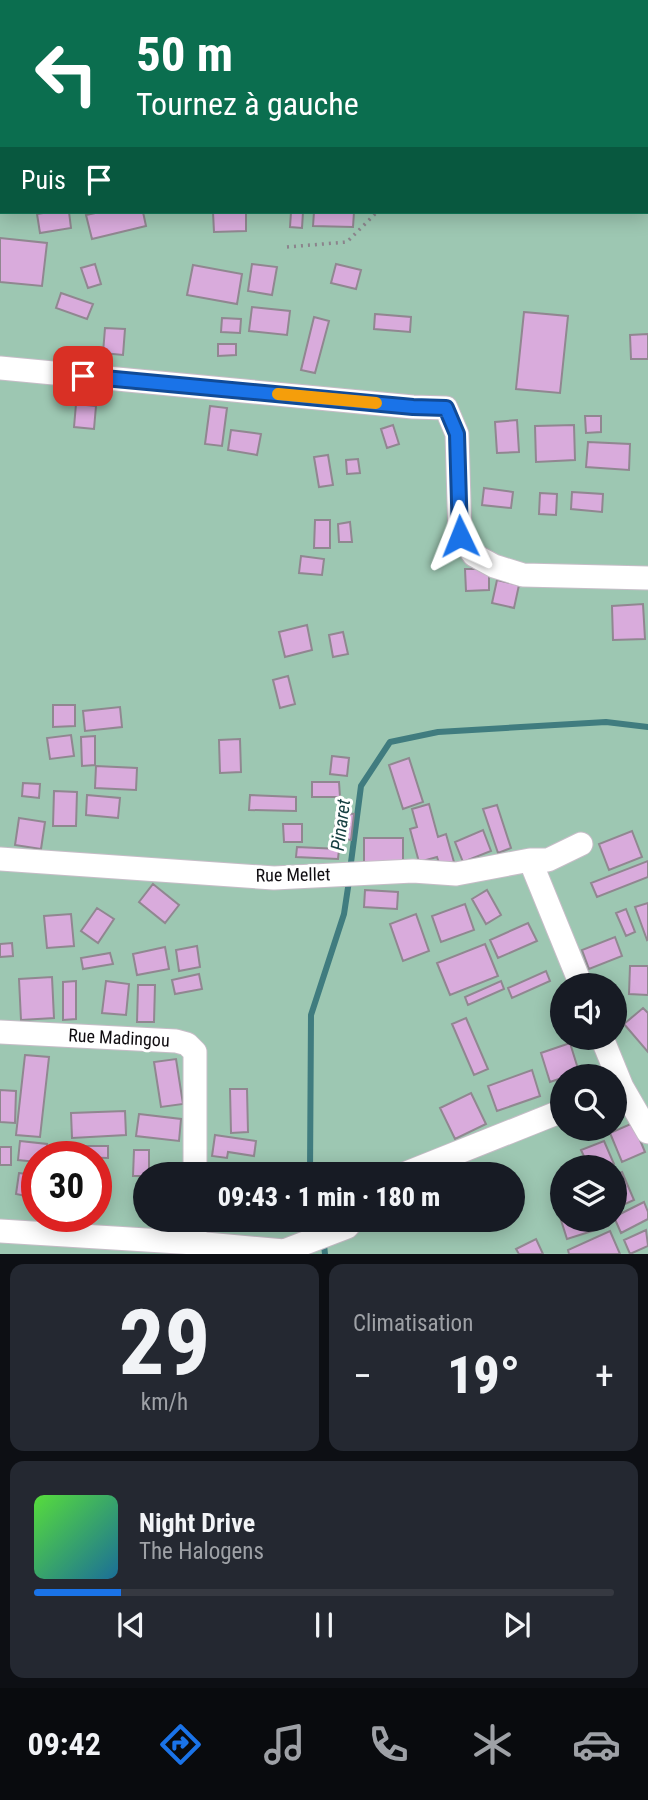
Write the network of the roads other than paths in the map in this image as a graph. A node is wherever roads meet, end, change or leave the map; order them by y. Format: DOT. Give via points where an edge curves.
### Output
graph roads {
  1 [pos="0,368"];
  2 [pos="648,578"];
  3 [pos="581,844"];
  4 [pos="0,859"];
  5 [pos="530,860"];
  6 [pos="576,973"];
  7 [pos="0,1032"];
  8 [pos="627,1102"];
  9 [pos="550,1116"];
  10 [pos="648,1132"];
  11 [pos="195,1162"];
  12 [pos="434,1162"];
  13 [pos="0,1231"];
  14 [pos="195,1232"];
  15 [pos="334,1232"];
  16 [pos="195,1243"];
  1 -- 2 [label="street" via="446,408 457,434 460,536 474,555 523,575"];
  3 -- 5 [label="street, Rue Mellet" via="548,860"];
  4 -- 5 [label="street, Rue Mellet" via="274,878 412,871 456,874"];
  5 -- 6 [label="street"];
  7 -- 11 [label="street, Rue Madingou" via="187,1044 195,1052"];
  8 -- 10 [label="street"];
  9 -- 12 [label="street"];
  13 -- 16 [label="street"];
  14 -- 16 [label="street"];
  15 -- 16 [label="street" via="284,1251"];
}
